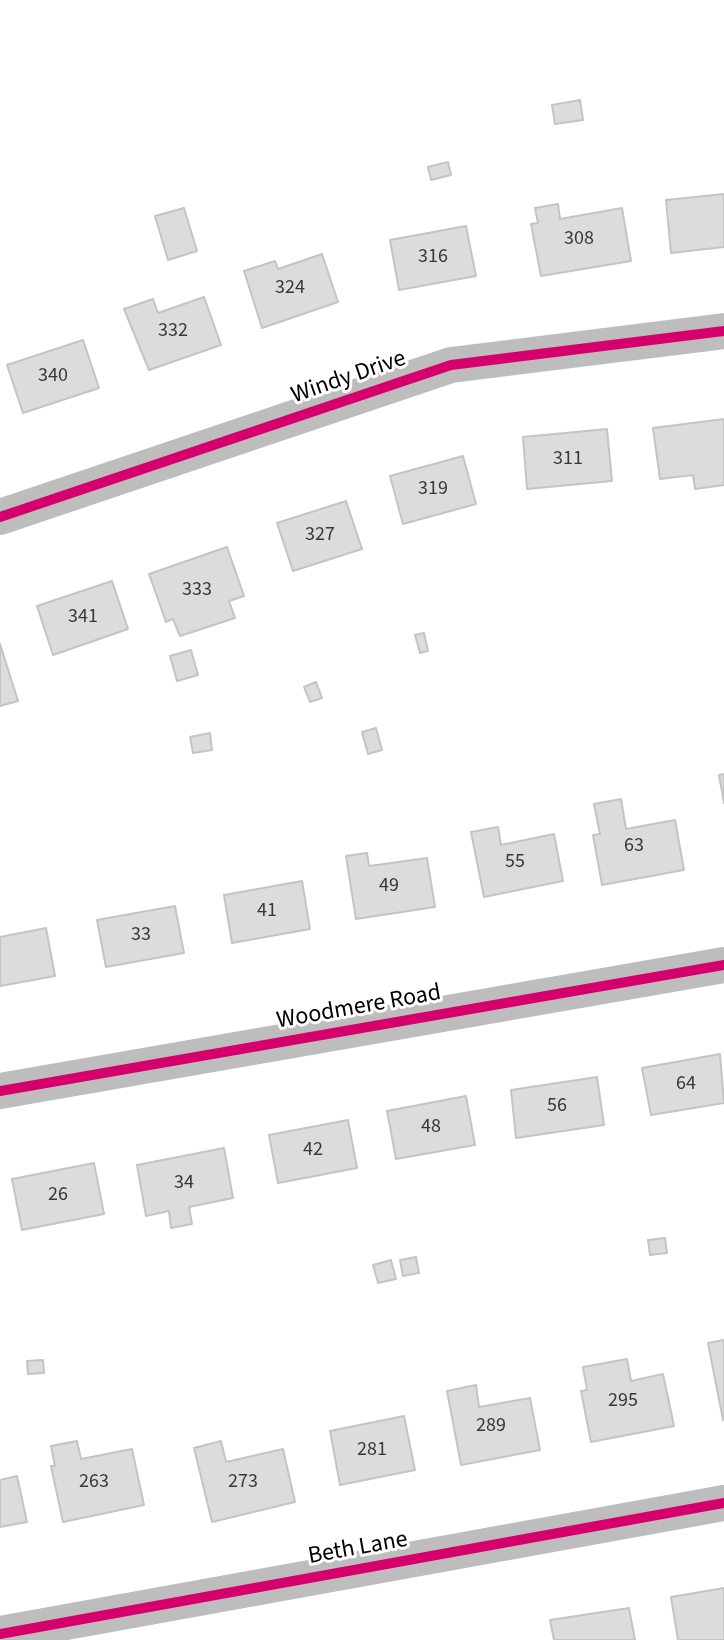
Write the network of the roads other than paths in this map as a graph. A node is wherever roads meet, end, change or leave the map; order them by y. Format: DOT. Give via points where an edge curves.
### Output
graph roads {
  1 [pos="724,331"];
  2 [pos="0,517"];
  3 [pos="724,965"];
  4 [pos="0,1091"];
  5 [pos="724,1503"];
  6 [pos="0,1634"];
  1 -- 2 [label="street, Windy Drive" via="451,365"];
  3 -- 4 [label="street, Woodmere Road"];
  5 -- 6 [label="street, Beth Lane"];
}
